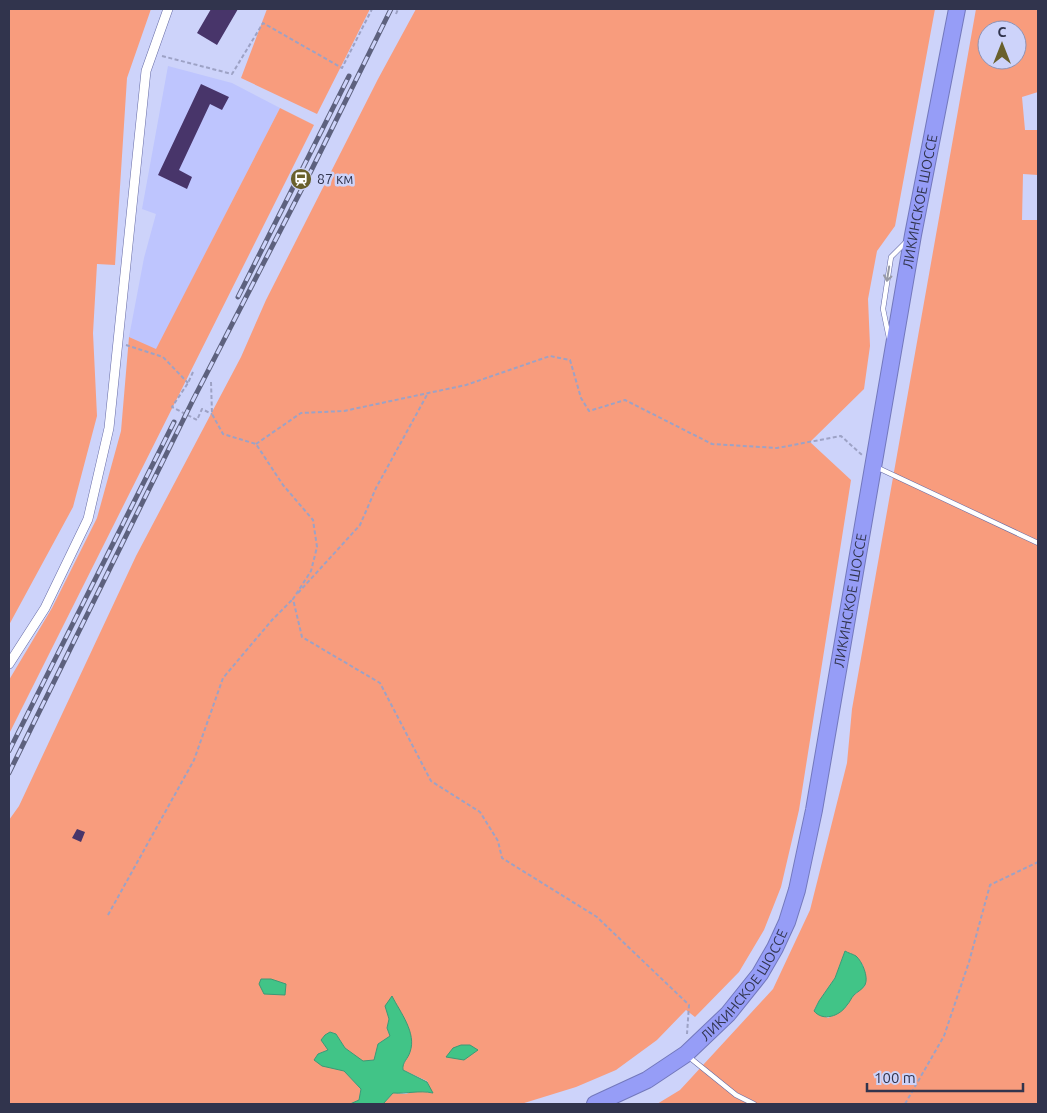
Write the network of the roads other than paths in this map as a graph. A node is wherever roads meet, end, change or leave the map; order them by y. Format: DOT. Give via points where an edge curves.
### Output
graph roads {
  1 [pos="168,9"];
  2 [pos="957,9"];
  3 [pos="873,466"];
  4 [pos="1038,543"];
  5 [pos="9,664"];
  6 [pos="686,1054"];
  7 [pos="595,1104"];
  8 [pos="754,1104"];
  1 -- 5 [label="street" via="146,71 109,428 88,518 45,608"];
  2 -- 3 [label="highway, ЛИКИНСКОЕ ШОССЕ"];
  3 -- 4 [label="lane"];
  3 -- 6 [label="highway, ЛИКИНСКОЕ ШОССЕ" via="798,890 787,922 760,974 728,1014"];
  6 -- 7 [label="highway, ЛИКИНСКОЕ ШОССЕ" via="647,1080"];
  6 -- 8 [label="lane" via="736,1094"];
}
